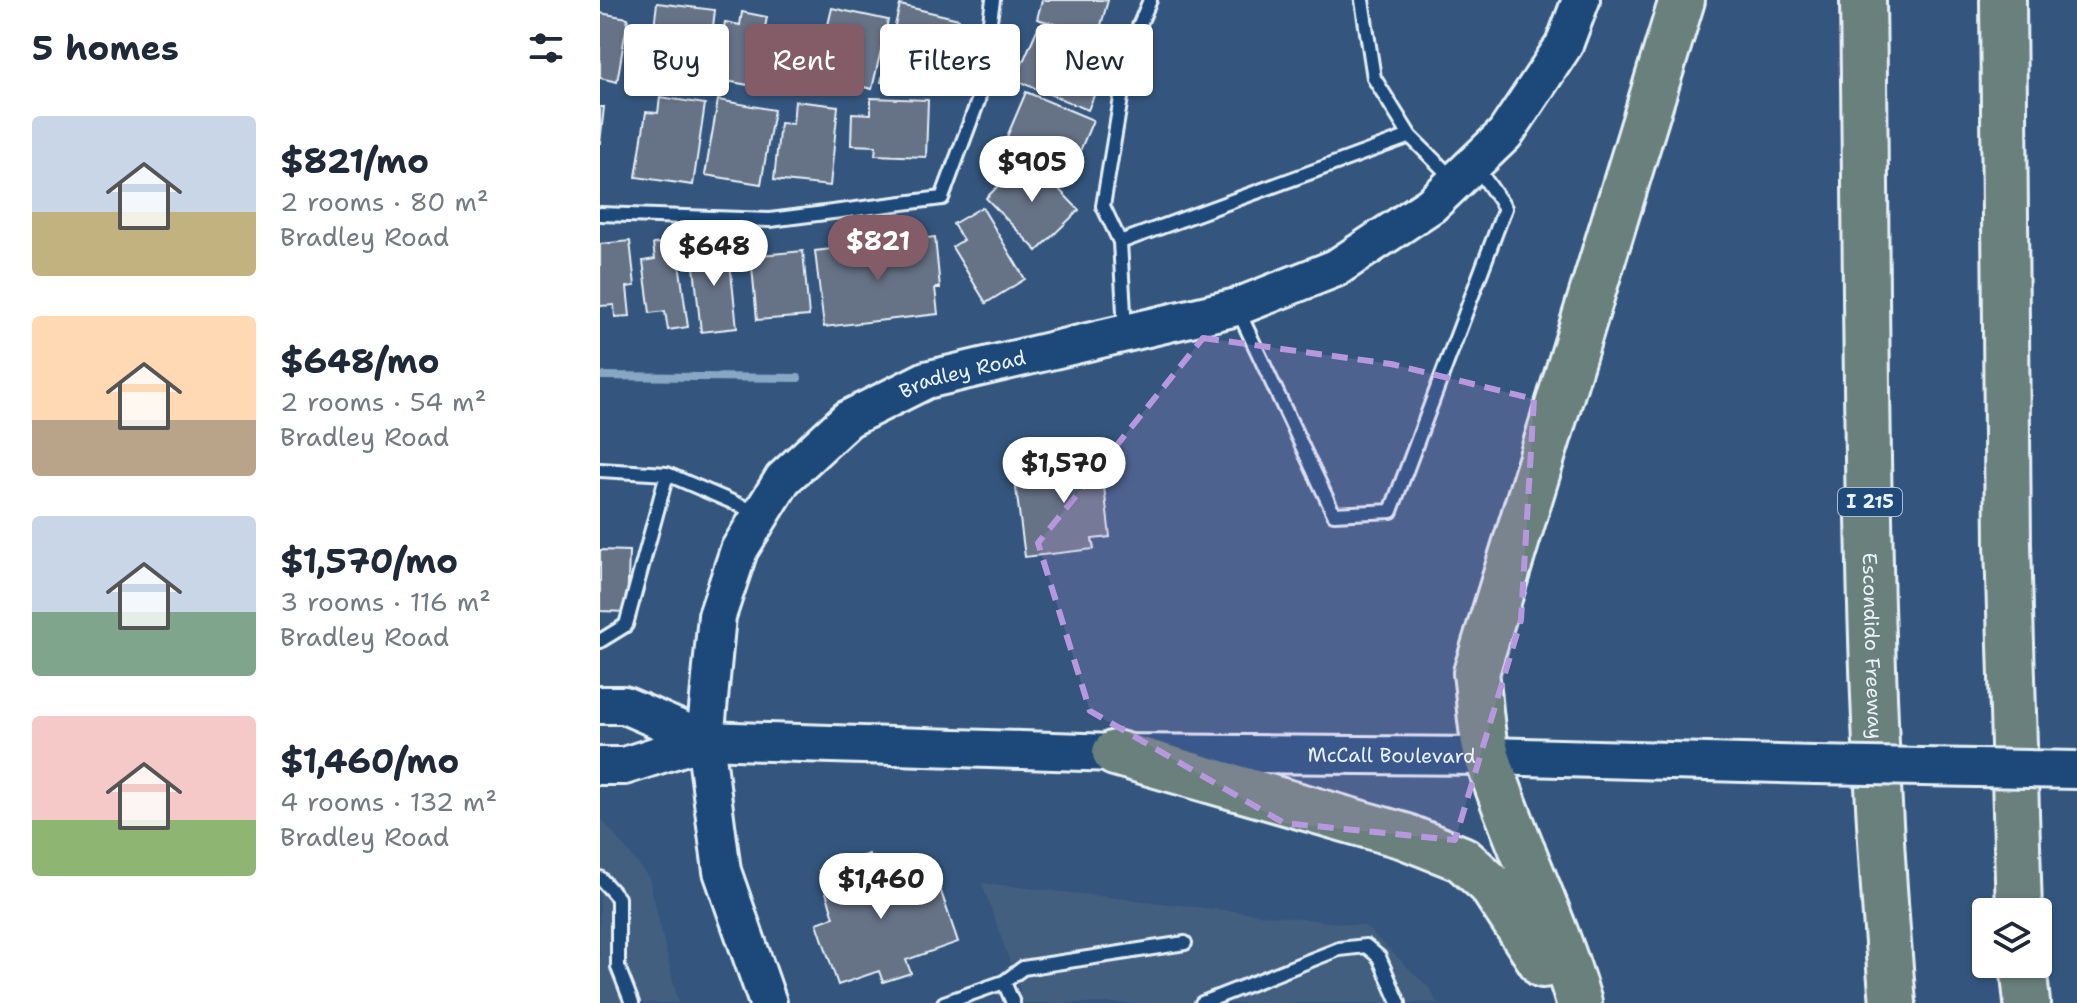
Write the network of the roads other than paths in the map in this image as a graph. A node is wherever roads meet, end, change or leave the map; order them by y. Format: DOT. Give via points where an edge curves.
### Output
graph roads {
  1 [pos="993,0"];
  2 [pos="1150,0"];
  3 [pos="1362,0"];
  4 [pos="1581,0"];
  5 [pos="1682,0"];
  6 [pos="1863,0"];
  7 [pos="2003,0"];
  8 [pos="1410,136"];
  9 [pos="1465,173"];
  10 [pos="600,214"];
  11 [pos="1120,242"];
  12 [pos="1237,307"];
  13 [pos="1125,333"];
  14 [pos="600,470"];
  15 [pos="667,474"];
  16 [pos="761,515"];
  17 [pos="600,641"];
  18 [pos="600,705"];
  19 [pos="705,740"];
  20 [pos="1115,753"];
  21 [pos="1487,756"];
  22 [pos="600,766"];
  23 [pos="2077,770"];
  24 [pos="600,878"];
  25 [pos="2019,898"];
  26 [pos="1185,943"];
  27 [pos="2024,978"];
  28 [pos="1004,982"];
  29 [pos="632,1003"];
  30 [pos="768,1003"];
  31 [pos="944,1003"];
  32 [pos="1013,1003"];
  33 [pos="1202,1003"];
  34 [pos="1399,1003"];
  35 [pos="1567,1003"];
  36 [pos="1579,1003"];
  37 [pos="1893,1003"];
  38 [pos="2027,1003"];
  1 -- 10 [label="lane" via="978,101 942,198 770,220"];
  2 -- 11 [label="lane" via="1129,50 1103,206"];
  3 -- 8 [label="lane" via="1374,78"];
  4 -- 9 [label="main road, Bradley Road" via="1564,45 1505,134"];
  5 -- 21 [label="highway" via="1476,673"];
  6 -- 37 [label="highway, Escondido Freeway / I 215" via="1870,506 1881,870"];
  7 -- 25 [label="highway" via="2008,544"];
  8 -- 9 [label="lane"];
  8 -- 11 [label="lane"];
  9 -- 12 [label="main road, Bradley Road" via="1431,205 1336,268"];
  9 -- 12 [label="lane" via="1505,208 1391,511 1334,514"];
  11 -- 13 [label="lane"];
  12 -- 13 [label="main road, Bradley Road"];
  13 -- 16 [label="main road, Bradley Road" via="926,380 848,419 783,479"];
  14 -- 15 [label="lane"];
  15 -- 16 [label="lane"];
  15 -- 17 [label="lane" via="626,625"];
  16 -- 19 [label="main road, Bradley Road" via="739,550 717,616"];
  18 -- 19 [label="main road, McCall Boulevard" via="624,705"];
  19 -- 20 [label="main road, McCall Boulevard"];
  19 -- 22 [label="main road, McCall Boulevard" via="624,766"];
  19 -- 30 [label="main road, Bradley Road" via="722,871"];
  20 -- 21 [label="main road, McCall Boulevard"];
  20 -- 35 [label="highway" via="1404,836 1462,859 1513,915"];
  21 -- 23 [label="main road, McCall Boulevard, bridge"];
  21 -- 36 [label="highway"];
  24 -- 29 [label="lane" via="618,898 618,967"];
  26 -- 28 [label="lane" via="1023,968"];
  27 -- 38 [label="highway"];
  28 -- 31 [label="lane"];
  28 -- 32 [label="lane"];
  33 -- 34 [label="lane" via="1339,949 1366,946 1379,957"];
}
